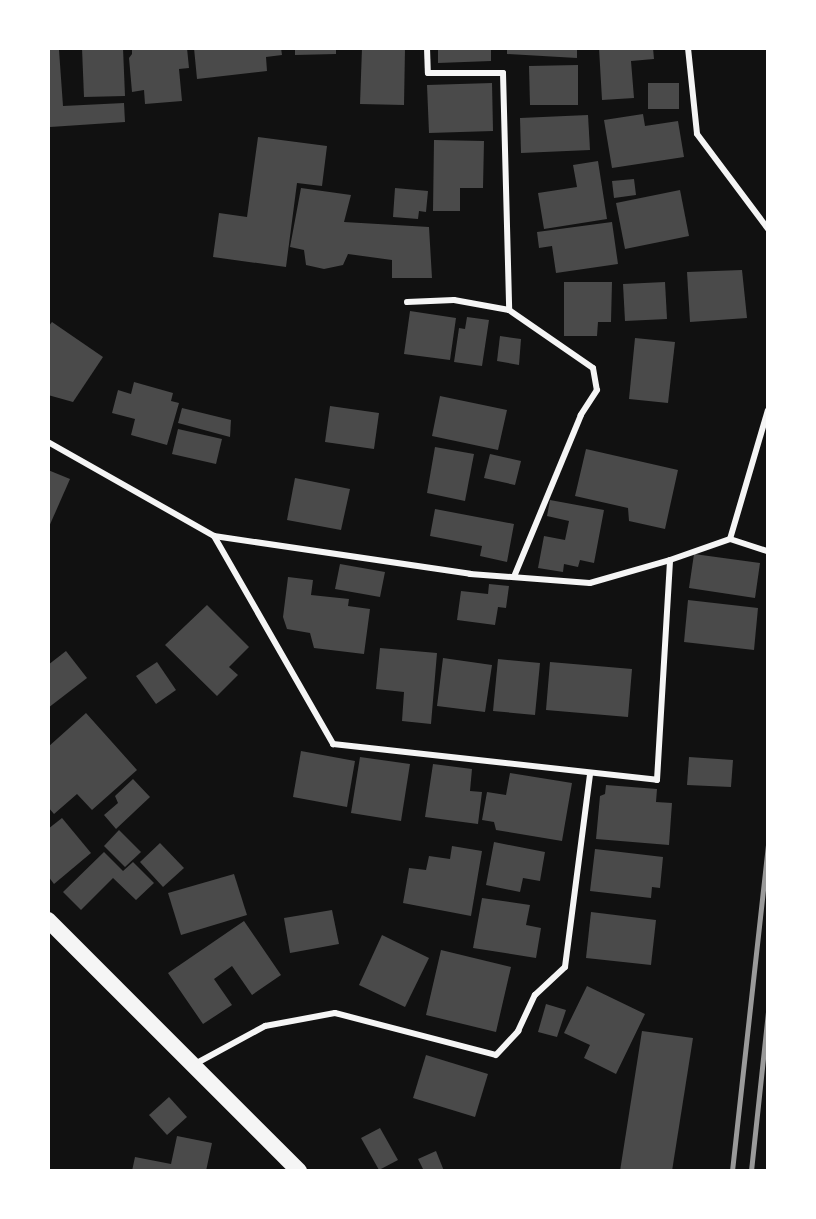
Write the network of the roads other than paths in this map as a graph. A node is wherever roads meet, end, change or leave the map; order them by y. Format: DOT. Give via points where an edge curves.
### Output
graph roads {
  1 [pos="427,48"];
  2 [pos="688,48"];
  3 [pos="768,229"];
  4 [pos="407,303"];
  5 [pos="509,310"];
  6 [pos="768,411"];
  7 [pos="48,442"];
  8 [pos="214,536"];
  9 [pos="730,539"];
  10 [pos="768,551"];
  11 [pos="670,560"];
  12 [pos="514,578"];
  13 [pos="590,774"];
  14 [pos="48,920"];
  15 [pos="192,1065"];
  16 [pos="299,1171"];
  1 -- 5 [label="street" via="428,72 504,73"];
  2 -- 3 [label="street" via="697,134"];
  4 -- 5 [label="street" via="454,300"];
  5 -- 12 [label="street" via="593,368 597,390 581,415"];
  6 -- 9 [label="street"];
  7 -- 8 [label="street"];
  8 -- 12 [label="street"];
  8 -- 13 [label="street" via="333,744"];
  9 -- 10 [label="street"];
  9 -- 11 [label="street"];
  11 -- 12 [label="street" via="590,583"];
  11 -- 13 [label="street" via="657,780"];
  13 -- 15 [label="street" via="565,967 535,995 518,1031 496,1055 335,1013 265,1026"];
  14 -- 15 [label="highway"];
  15 -- 16 [label="highway"];
}
